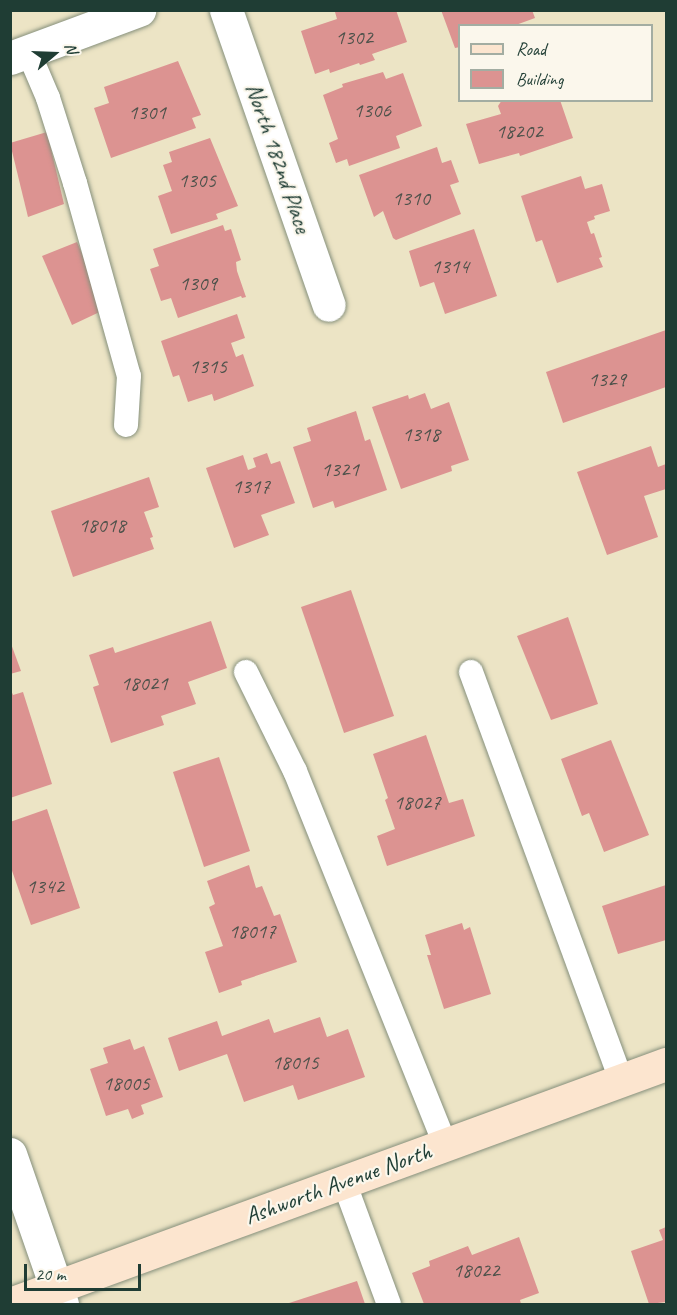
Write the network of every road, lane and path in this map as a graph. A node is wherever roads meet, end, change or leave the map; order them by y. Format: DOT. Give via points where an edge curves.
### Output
graph roads {
  1 [pos="139,10"];
  2 [pos="226,10"];
  3 [pos="19,54"];
  4 [pos="329,305"];
  5 [pos="126,425"];
  6 [pos="246,672"];
  7 [pos="471,672"];
  8 [pos="666,1064"];
  9 [pos="621,1080"];
  10 [pos="446,1145"];
  11 [pos="10,1154"];
  12 [pos="344,1182"];
  13 [pos="59,1296"];
  14 [pos="10,1304"];
  15 [pos="389,1305"];
  1 -- 3 [label="street"];
  2 -- 4 [label="street, North 182nd Place"];
  3 -- 5 [label="lane" via="48,98 75,183 129,376"];
  6 -- 10 [label="lane" via="295,771"];
  7 -- 9 [label="lane"];
  8 -- 9 [label="street, Ashworth Avenue North"];
  9 -- 10 [label="street, Ashworth Avenue North"];
  10 -- 12 [label="street, Ashworth Avenue North"];
  11 -- 13 [label="street"];
  12 -- 13 [label="street, Ashworth Avenue North"];
  12 -- 15 [label="lane"];
  13 -- 14 [label="street, Ashworth Avenue North"];
}
